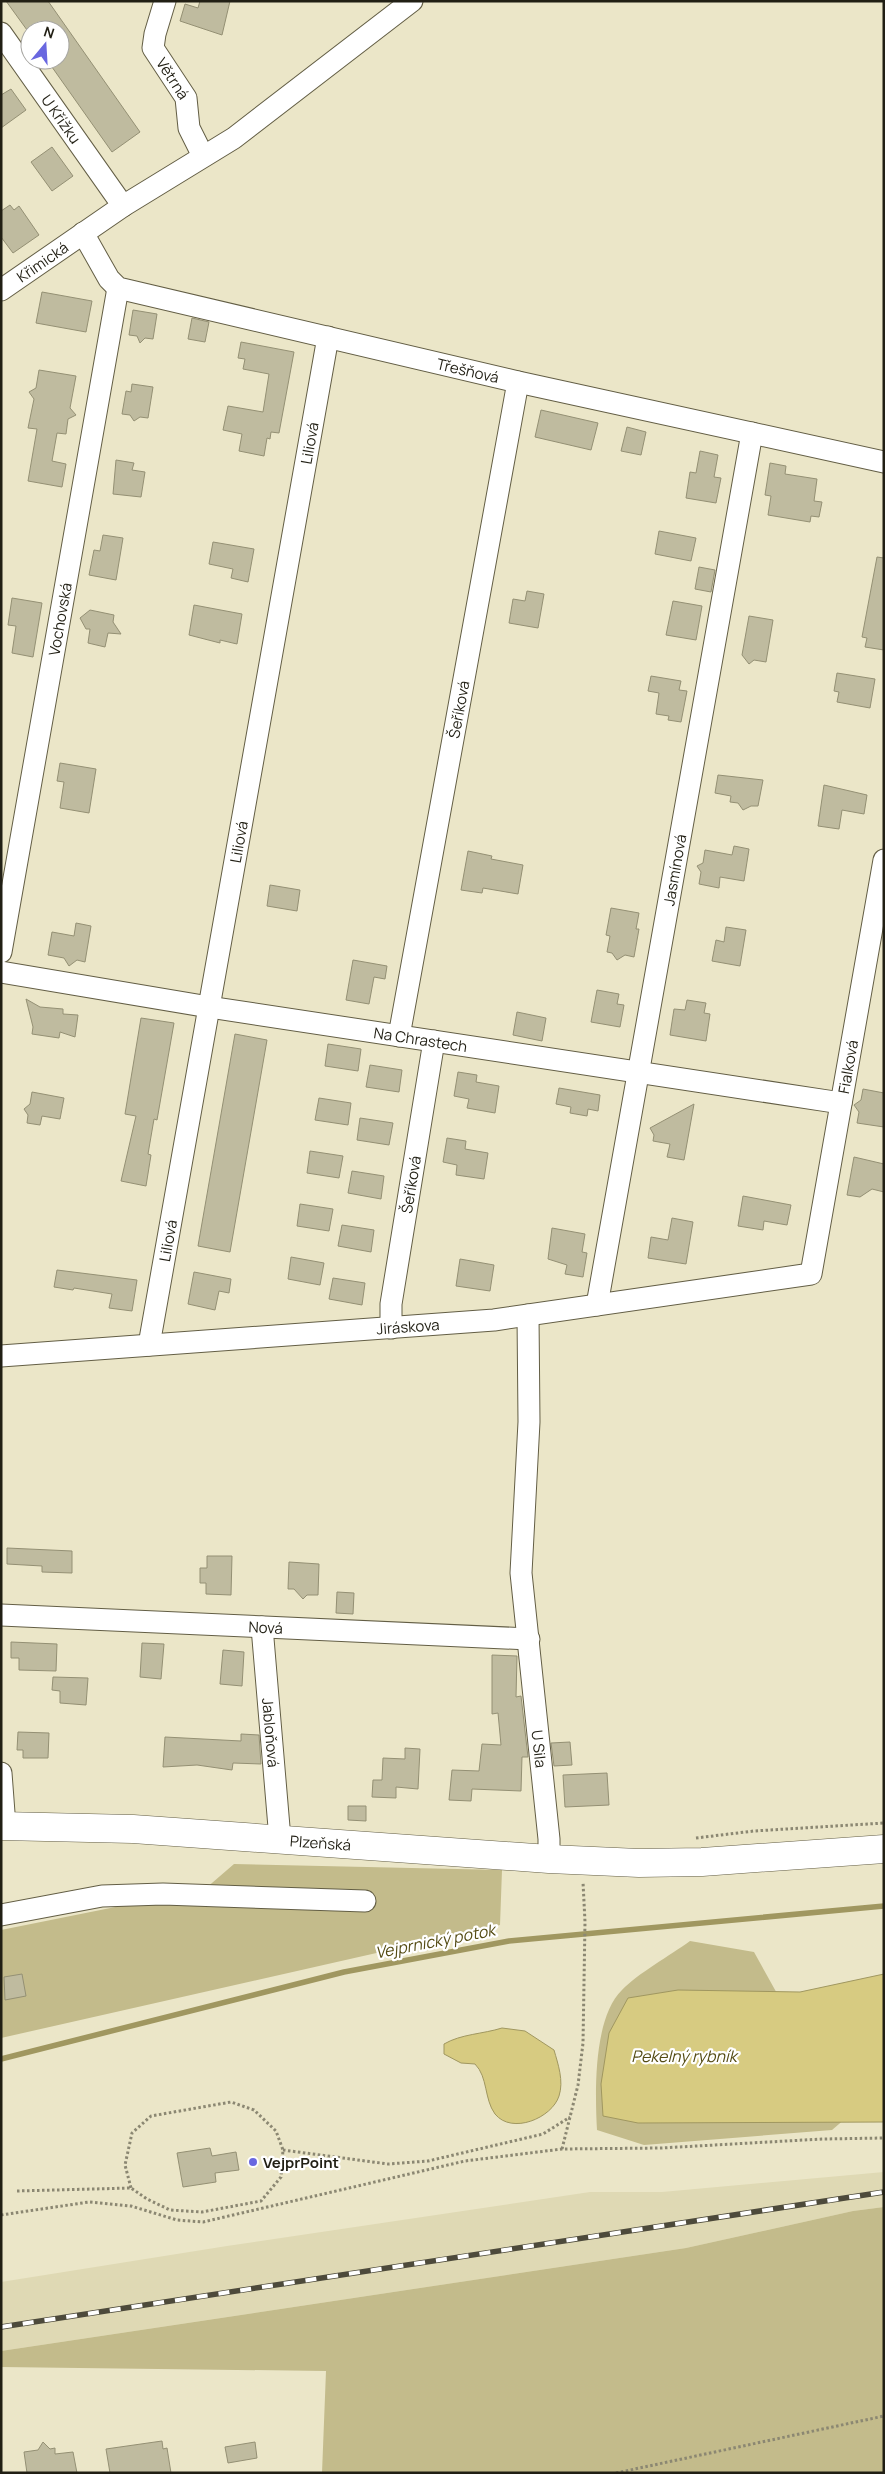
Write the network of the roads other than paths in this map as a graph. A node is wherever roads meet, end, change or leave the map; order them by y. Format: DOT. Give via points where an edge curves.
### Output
graph roads {
  1 [pos="165,1"];
  2 [pos="412,1"];
  3 [pos="1,32"];
  4 [pos="203,156"];
  5 [pos="123,206"];
  6 [pos="83,233"];
  7 [pos="118,288"];
  8 [pos="1,290"];
  9 [pos="328,337"];
  10 [pos="518,382"];
  11 [pos="752,434"];
  12 [pos="884,462"];
  13 [pos="884,860"];
  14 [pos="1,952"];
  15 [pos="1,972"];
  16 [pos="209,1007"];
  17 [pos="398,1036"];
  18 [pos="434,1041"];
  19 [pos="640,1073"];
  20 [pos="841,1103"];
  21 [pos="811,1274"];
  22 [pos="597,1305"];
  23 [pos="528,1315"];
  24 [pos="391,1328"];
  25 [pos="149,1345"];
  26 [pos="1,1356"];
  27 [pos="1,1615"];
  28 [pos="262,1627"];
  29 [pos="529,1639"];
  30 [pos="1,1773"];
  31 [pos="3,1826"];
  32 [pos="280,1839"];
  33 [pos="884,1849"];
  34 [pos="549,1859"];
  35 [pos="365,1901"];
  36 [pos="1,1915"];
  1 -- 4 [label="street, Větrná" via="153,48 186,98 189,128"];
  2 -- 4 [label="street, Křimická" via="234,138"];
  3 -- 5 [label="street, U Křížku"];
  4 -- 5 [label="street, Křimická"];
  5 -- 6 [label="street, Křimická"];
  6 -- 7 [label="street" via="109,280"];
  6 -- 8 [label="street, Křimická"];
  7 -- 9 [label="street, Třešňová"];
  7 -- 14 [label="street, Vochovská"];
  9 -- 10 [label="street, Třešňová"];
  9 -- 16 [label="street, Liliová"];
  10 -- 11 [label="street, Třešňová"];
  10 -- 17 [label="street, Šeříková"];
  11 -- 12 [label="street, Třešňová"];
  11 -- 19 [label="street, Jasmínová"];
  13 -- 20 [label="street, Fialková"];
  15 -- 16 [label="street, Na Chrastech"];
  16 -- 17 [label="street, Na Chrastech"];
  16 -- 25 [label="street, Liliová"];
  17 -- 18 [label="street, Na Chrastech"];
  18 -- 19 [label="street, Na Chrastech"];
  18 -- 24 [label="street, Šeříková" via="391,1304"];
  19 -- 20 [label="street, Na Chrastech"];
  19 -- 22 [label="street, Jasmínová"];
  20 -- 21 [label="street, Fialková"];
  21 -- 22 [label="street, Jiráskova"];
  22 -- 23 [label="street, Jiráskova"];
  23 -- 24 [label="street, Jiráskova"];
  23 -- 29 [label="street, U Sila" via="528,1422 521,1573"];
  24 -- 25 [label="street, Jiráskova"];
  25 -- 26 [label="street, Jiráskova"];
  27 -- 28 [label="street, Nová"];
  28 -- 29 [label="street, Nová"];
  28 -- 32 [label="street, Jabloňová"];
  29 -- 34 [label="street, U Sila"];
  30 -- 31 [label="street"];
  31 -- 32 [label="main road, Plzeňská" via="133,1829"];
  32 -- 34 [label="main road, Plzeňská"];
  33 -- 34 [label="main road, Plzeňská" via="702,1862"];
  35 -- 36 [label="street" via="163,1894 102,1896"];
}
